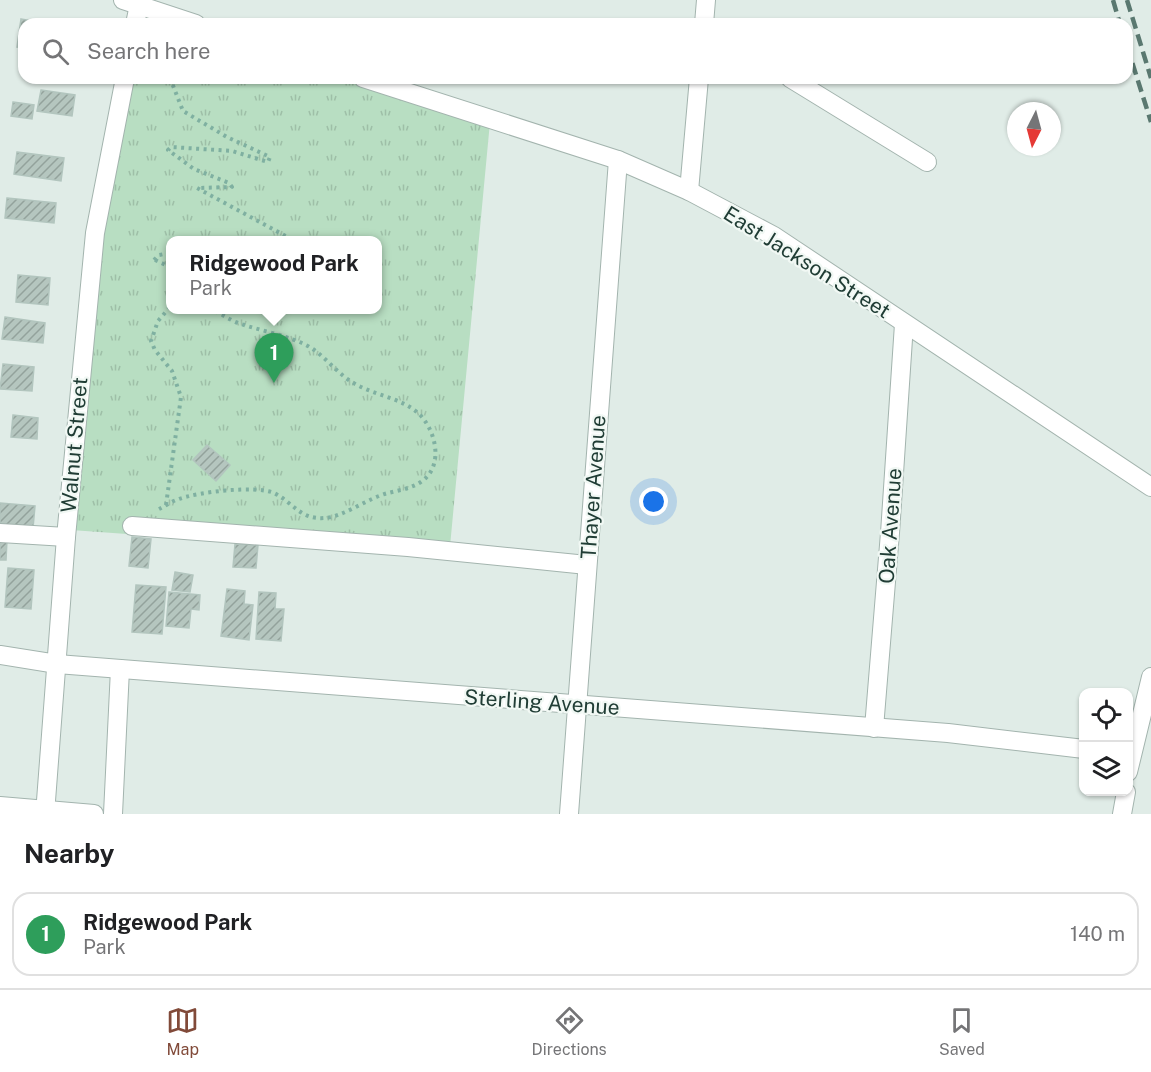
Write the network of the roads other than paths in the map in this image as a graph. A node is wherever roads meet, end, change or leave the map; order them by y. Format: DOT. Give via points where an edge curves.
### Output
graph roads {
  1 [pos="706,0"];
  2 [pos="134,2"];
  3 [pos="135,18"];
  4 [pos="179,18"];
  5 [pos="704,18"];
  6 [pos="124,84"];
  7 [pos="382,84"];
  8 [pos="698,84"];
  9 [pos="800,84"];
  10 [pos="618,160"];
  11 [pos="927,162"];
  12 [pos="689,191"];
  13 [pos="904,324"];
  14 [pos="1151,487"];
  15 [pos="132,526"];
  16 [pos="0,533"];
  17 [pos="66,537"];
  18 [pos="587,565"];
  19 [pos="0,655"];
  20 [pos="57,664"];
  21 [pos="120,669"];
  22 [pos="1151,678"];
  23 [pos="577,705"];
  24 [pos="873,728"];
  25 [pos="1133,746"];
  26 [pos="1079,749"];
  27 [pos="1125,796"];
  28 [pos="0,806"];
  29 [pos="45,812"];
  30 [pos="94,814"];
  31 [pos="113,814"];
  32 [pos="569,814"];
  33 [pos="1122,814"];
  1 -- 5 [label="street"];
  2 -- 3 [label="street"];
  2 -- 4 [label="street"];
  6 -- 17 [label="street, Walnut Street" via="95,233"];
  7 -- 10 [label="street, East Jackson Street"];
  8 -- 12 [label="street"];
  9 -- 11 [label="street"];
  10 -- 12 [label="street, East Jackson Street"];
  10 -- 18 [label="street, Thayer Avenue"];
  12 -- 13 [label="street, East Jackson Street" via="774,236"];
  13 -- 14 [label="street, East Jackson Street"];
  13 -- 24 [label="street, Oak Avenue"];
  15 -- 18 [label="street"];
  16 -- 17 [label="street"];
  17 -- 20 [label="street, Walnut Street"];
  18 -- 23 [label="street, Thayer Avenue"];
  19 -- 20 [label="street, Sterling Avenue"];
  20 -- 21 [label="street, Sterling Avenue"];
  20 -- 29 [label="street, Walnut Street"];
  21 -- 23 [label="street, Sterling Avenue"];
  21 -- 31 [label="street"];
  22 -- 25 [label="street"];
  23 -- 24 [label="street, Sterling Avenue"];
  23 -- 32 [label="street, Thayer Avenue"];
  24 -- 26 [label="street, Sterling Avenue"];
  27 -- 33 [label="street"];
  28 -- 29 [label="street"];
  29 -- 30 [label="street"];
}
